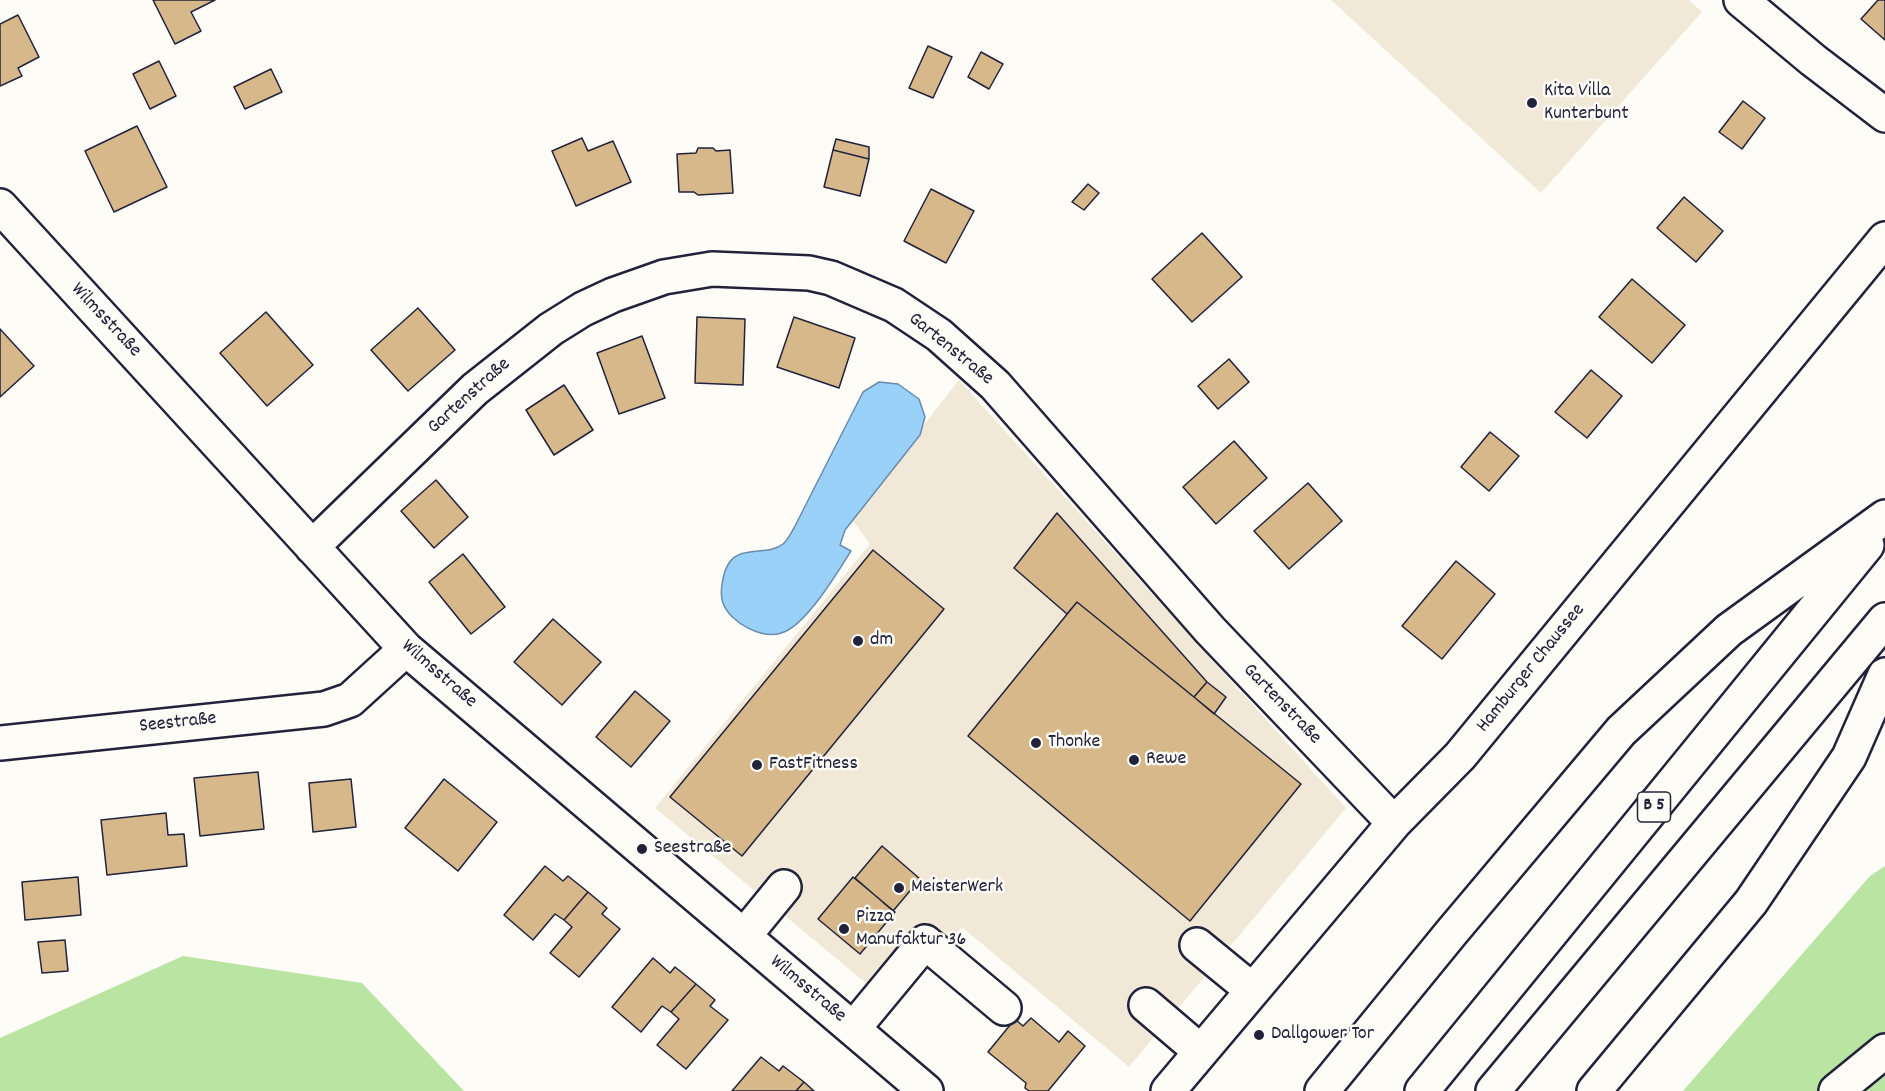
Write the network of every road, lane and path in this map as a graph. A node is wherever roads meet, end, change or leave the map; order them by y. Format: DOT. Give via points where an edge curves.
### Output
graph roads {
  1 [pos="1741,0"];
  2 [pos="1885,115"];
  3 [pos="0,206"];
  4 [pos="1885,239"];
  5 [pos="1885,517"];
  6 [pos="1885,523"];
  7 [pos="312,547"];
  8 [pos="1885,620"];
  9 [pos="406,649"];
  10 [pos="1885,675"];
  11 [pos="0,743"];
  12 [pos="1394,823"];
  13 [pos="784,888"];
  14 [pos="744,936"];
  15 [pos="1197,945"];
  16 [pos="1252,990"];
  17 [pos="1146,1005"];
  18 [pos="1004,1008"];
  19 [pos="853,1029"];
  20 [pos="1200,1051"];
  21 [pos="1885,1051"];
  22 [pos="926,1091"];
  23 [pos="1168,1091"];
  24 [pos="1322,1091"];
  25 [pos="1422,1091"];
  26 [pos="1493,1091"];
  27 [pos="1594,1091"];
  28 [pos="1836,1091"];
  1 -- 2 [label="main road"];
  3 -- 7 [label="main road, Wilmsstraße"];
  4 -- 12 [label="main road, Hamburger Chaussee" via="1460,756"];
  5 -- 24 [label="main road" via="1729,630 1621,731"];
  6 -- 25 [label="main road, B 5"];
  7 -- 9 [label="main road, Wilmsstraße"];
  7 -- 12 [label="main road, Gartenstraße" via="475,389 583,309 664,277 712,269 809,273 831,278 894,305 939,335 994,385 1210,630"];
  8 -- 26 [label="main road"];
  9 -- 11 [label="main road, Seestraße" via="350,700 324,709"];
  9 -- 14 [label="main road, Wilmsstraße"];
  10 -- 27 [label="main road" via="1848,758 1750,902"];
  12 -- 16 [label="main road, Hamburger Chaussee"];
  13 -- 14 [label="main road"];
  14 -- 19 [label="main road, Wilmsstraße"];
  15 -- 16 [label="main road"];
  16 -- 20 [label="main road, Hamburger Chaussee"];
  17 -- 20 [label="main road"];
  18 -- 19 [label="main road" via="925,942"];
  19 -- 22 [label="main road, Wilmsstraße"];
  20 -- 23 [label="main road, Hamburger Chaussee"];
  21 -- 28 [label="main road"];
}
